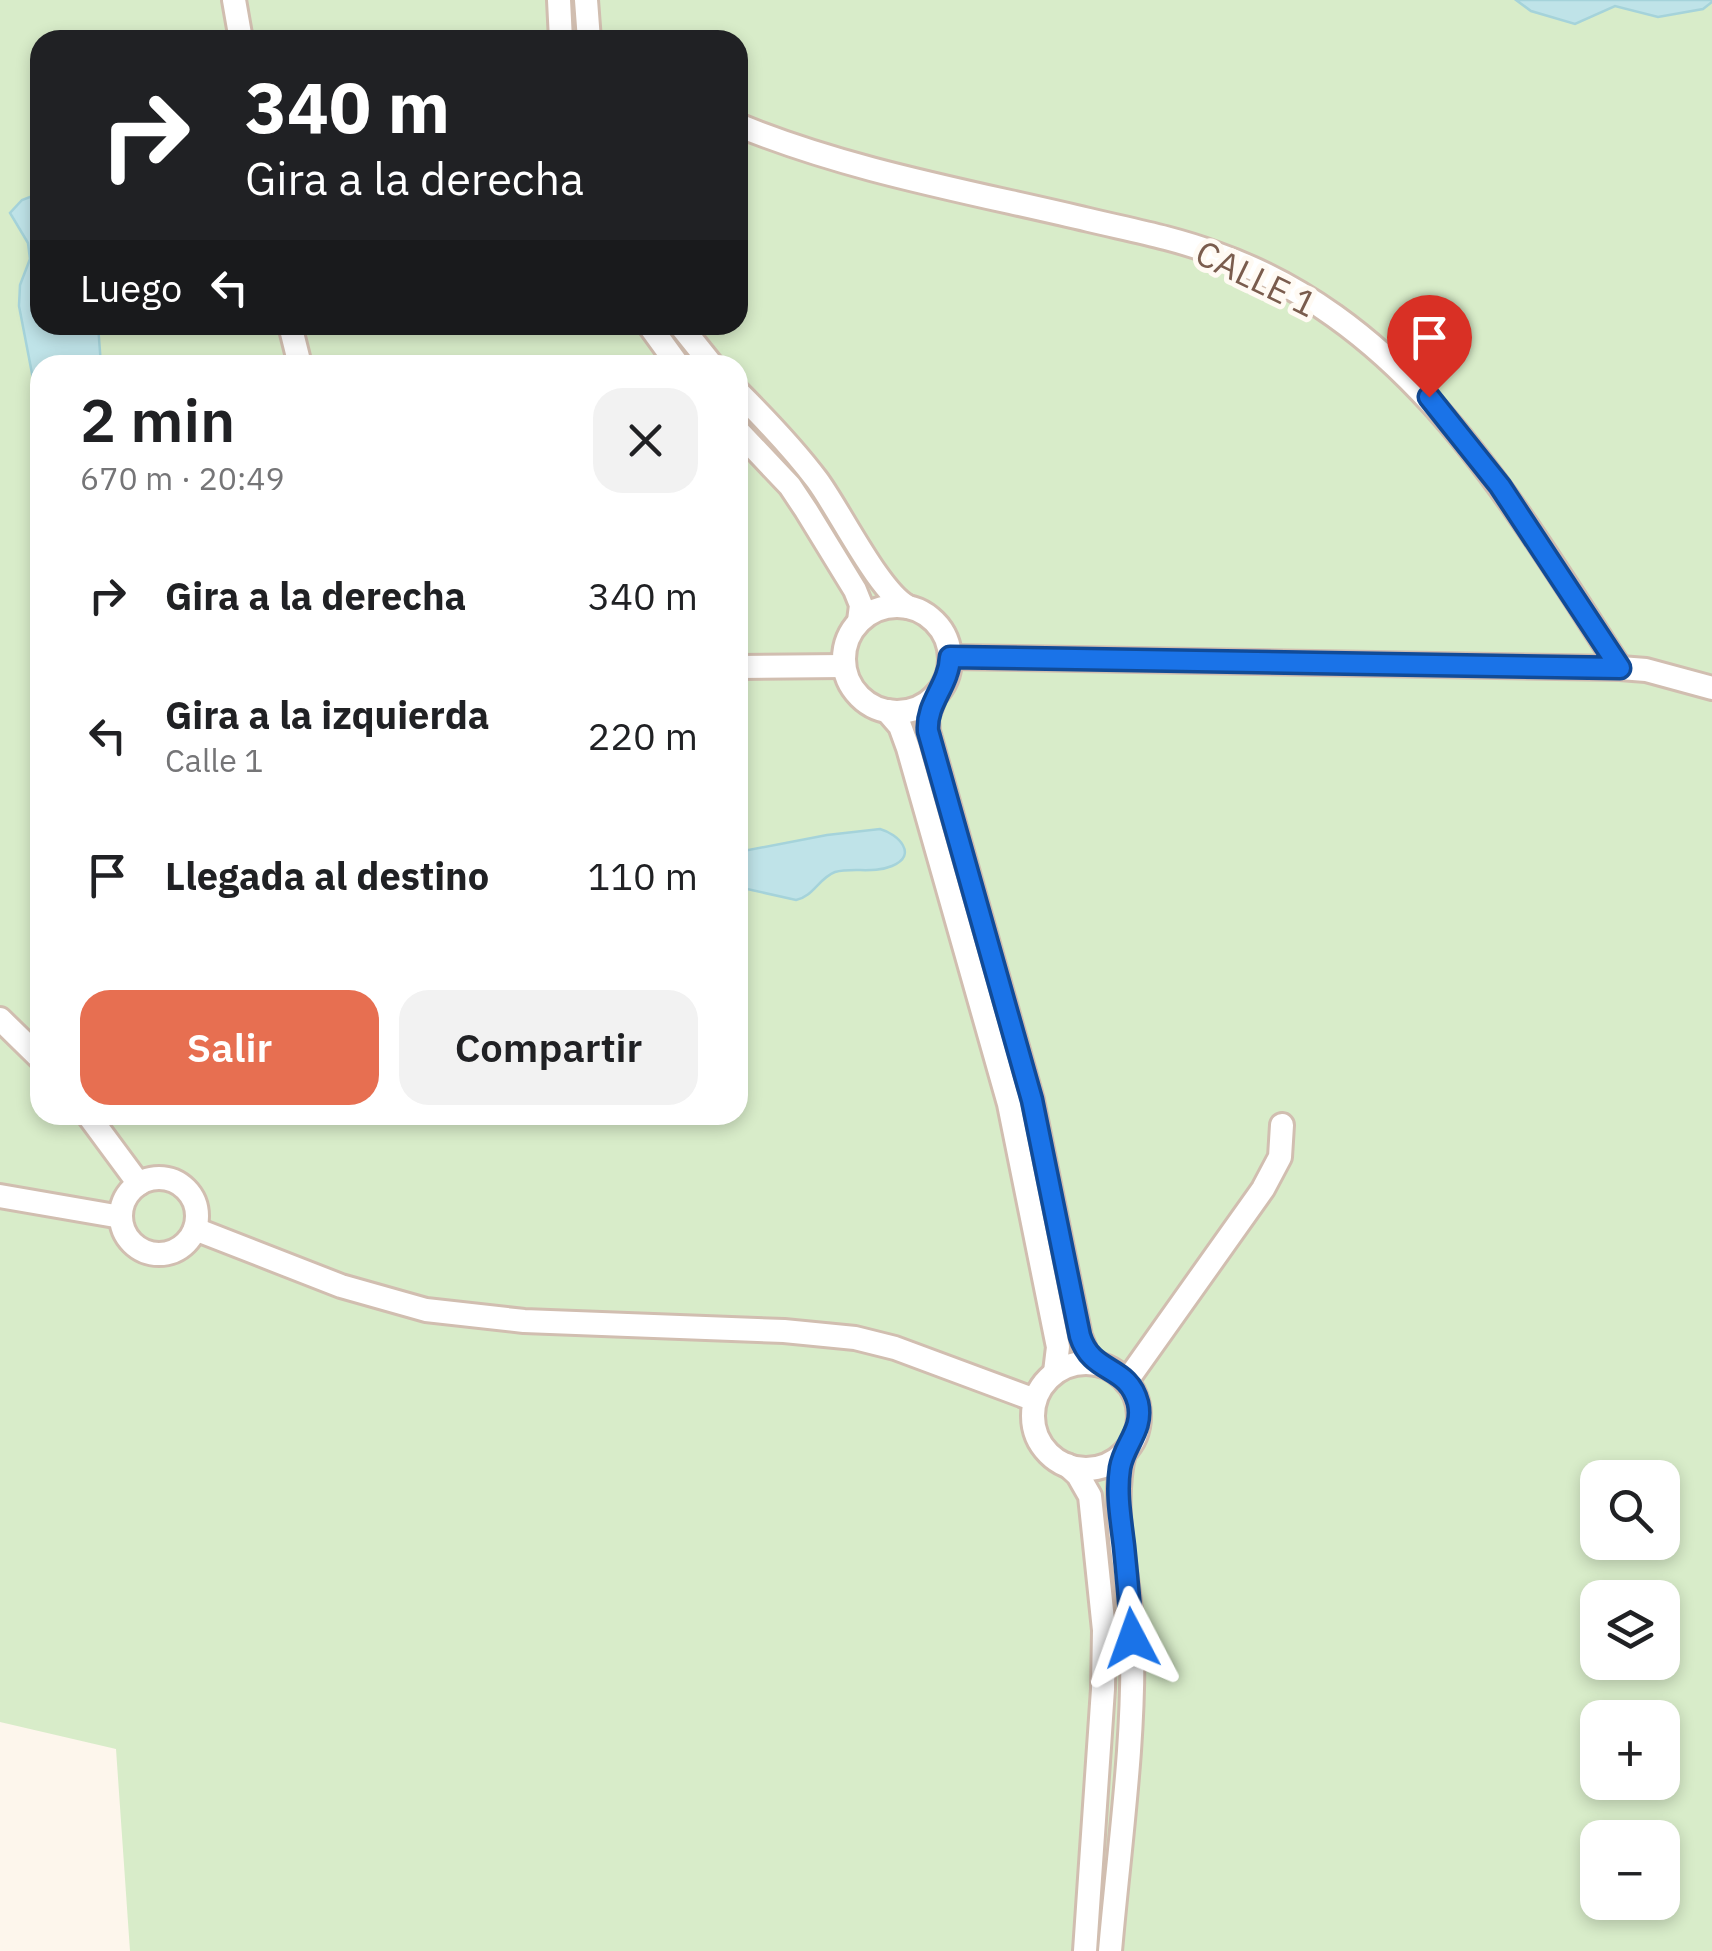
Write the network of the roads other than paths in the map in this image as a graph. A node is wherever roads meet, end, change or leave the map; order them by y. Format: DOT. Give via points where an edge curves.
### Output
graph roads {
  1 [pos="234,0"];
  2 [pos="559,0"];
  3 [pos="586,0"];
  4 [pos="239,30"];
  5 [pos="560,30"];
  6 [pos="588,30"];
  7 [pos="748,128"];
  8 [pos="688,335"];
  9 [pos="704,355"];
  10 [pos="748,403"];
  11 [pos="748,441"];
  12 [pos="908,607"];
  13 [pos="859,621"];
  14 [pos="950,657"];
  15 [pos="748,666"];
  16 [pos="844,666"];
  17 [pos="1620,668"];
  18 [pos="1712,688"];
  19 [pos="935,696"];
  20 [pos="886,711"];
  21 [pos="0,1020"];
  22 [pos="30,1048"];
  23 [pos="95,1125"];
  24 [pos="1282,1125"];
  25 [pos="139,1184"];
  26 [pos="0,1196"];
  27 [pos="121,1217"];
  28 [pos="195,1229"];
  29 [pos="1097,1364"];
  30 [pos="1055,1372"];
  31 [pos="1126,1382"];
  32 [pos="1035,1400"];
  33 [pos="1124,1453"];
  34 [pos="1067,1465"];
  35 [pos="1085,1951"];
  36 [pos="1110,1951"];
  1 -- 4 [label="street"];
  2 -- 5 [label="street"];
  3 -- 6 [label="street"];
  7 -- 17 [label="street, CALLE 1" via="861,166 1180,242 1290,289 1375,347 1445,415"];
  8 -- 9 [label="street"];
  10 -- 12 [label="street" via="836,508 884,587"];
  11 -- 13 [label="street" via="806,510 859,598"];
  12 -- 13 [label="street" via="882,608"];
  12 -- 14 [label="street" via="938,625"];
  13 -- 16 [label="street" via="846,644"];
  14 -- 17 [label="street"];
  14 -- 19 [label="street"];
  15 -- 16 [label="street"];
  16 -- 20 [label="street" via="856,694"];
  17 -- 18 [label="street"];
  19 -- 20 [label="street" via="913,710"];
  19 -- 29 [label="street" via="928,731 1032,1100 1080,1336"];
  20 -- 30 [label="street" via="908,748 1009,1104 1058,1347"];
  21 -- 22 [label="street"];
  23 -- 25 [label="street"];
  24 -- 31 [label="street" via="1280,1157 1263,1189"];
  25 -- 27 [label="street"];
  25 -- 28 [label="street" via="161,1178 183,1186 196,1206"];
  26 -- 27 [label="street"];
  27 -- 28 [label="street" via="130,1241 153,1254 179,1249"];
  28 -- 32 [label="street" via="341,1286 426,1310 855,1338"];
  29 -- 30 [label="street"];
  29 -- 31 [label="street"];
  30 -- 32 [label="street"];
  31 -- 33 [label="street" via="1138,1404 1138,1422"];
  32 -- 34 [label="street" via="1036,1435"];
  33 -- 34 [label="street" via="1093,1468"];
  33 -- 36 [label="street" via="1118,1500 1131,1666"];
  34 -- 35 [label="street" via="1090,1496 1104,1630"];
}
